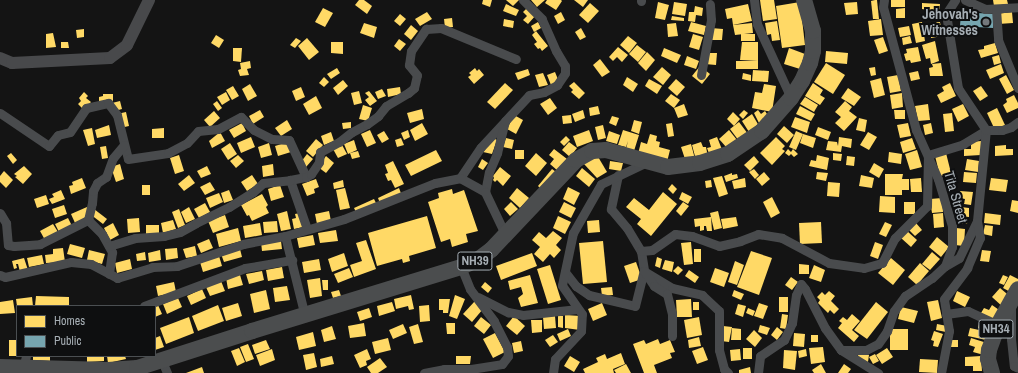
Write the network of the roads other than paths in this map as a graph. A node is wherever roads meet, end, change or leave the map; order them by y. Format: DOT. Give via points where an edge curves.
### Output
graph roads {
  1 [pos="149,0"];
  2 [pos="523,0"];
  3 [pos="754,0"];
  4 [pos="804,0"];
  5 [pos="884,0"];
  6 [pos="955,0"];
  7 [pos="965,0"];
  8 [pos="710,4"];
  9 [pos="1018,7"];
  10 [pos="996,10"];
  11 [pos="0,58"];
  12 [pos="516,59"];
  13 [pos="1014,70"];
  14 [pos="701,76"];
  15 [pos="1018,88"];
  16 [pos="792,98"];
  17 [pos="0,112"];
  18 [pos="505,121"];
  19 [pos="1018,122"];
  20 [pos="986,130"];
  21 [pos="124,145"];
  22 [pos="928,155"];
  23 [pos="647,162"];
  24 [pos="618,176"];
  25 [pos="306,177"];
  26 [pos="460,178"];
  27 [pos="290,180"];
  28 [pos="484,192"];
  29 [pos="0,213"];
  30 [pos="88,220"];
  31 [pos="977,221"];
  32 [pos="307,229"];
  33 [pos="285,236"];
  34 [pos="506,236"];
  35 [pos="109,246"];
  36 [pos="641,251"];
  37 [pos="292,260"];
  38 [pos="945,266"];
  39 [pos="461,267"];
  40 [pos="644,271"];
  41 [pos="565,272"];
  42 [pos="109,274"];
  43 [pos="0,275"];
  44 [pos="475,295"];
  45 [pos="1015,296"];
  46 [pos="147,305"];
  47 [pos="578,309"];
  48 [pos="946,314"];
  49 [pos="305,316"];
  50 [pos="998,325"];
  51 [pos="672,336"];
  52 [pos="841,350"];
  53 [pos="25,362"];
  54 [pos="164,367"];
  55 [pos="0,368"];
  56 [pos="1018,368"];
  57 [pos="122,371"];
  58 [pos="424,373"];
  59 [pos="553,373"];
  60 [pos="728,373"];
  61 [pos="758,373"];
  62 [pos="878,373"];
  63 [pos="941,373"];
  64 [pos="992,373"];
  1 -- 11 [label="street" via="127,45 110,58 12,63"];
  2 -- 18 [label="street" via="542,19 565,66 565,73 557,85 544,92 529,95"];
  3 -- 16 [label="street" via="757,24"];
  4 -- 16 [label="highway, NH39" via="812,31 813,51 810,63"];
  5 -- 22 [label="street, Tita Street" via="883,7 916,130"];
  6 -- 20 [label="street" via="946,14 958,88"];
  7 -- 10 [label="street" via="985,9"];
  8 -- 14 [label="street" via="711,20"];
  9 -- 10 [label="street"];
  10 -- 13 [label="street" via="998,40"];
  12 -- 25 [label="street" via="440,28 426,29 411,50 409,65 417,75 414,88 386,106 367,124 320,152 319,162"];
  13 -- 15 [label="street"];
  16 -- 23 [label="highway, NH39" via="762,131 728,154 683,166 668,167"];
  17 -- 21 [label="street" via="49,146 58,135 70,132 86,108 108,103 117,115"];
  18 -- 26 [label="street" via="481,147"];
  18 -- 28 [label="street"];
  19 -- 20 [label="street" via="1002,130"];
  20 -- 22 [label="street" via="963,144"];
  20 -- 31 [label="street"];
  21 -- 25 [label="street" via="128,159 168,153 187,143 198,131 218,130 241,117 254,130 272,139 289,140"];
  21 -- 30 [label="street" via="113,158 106,177 97,183 93,191"];
  22 -- 36 [label="street" via="927,206 895,238 882,263 864,268 828,263 782,238 758,234 720,246 692,236 675,234 652,250"];
  22 -- 38 [label="street, Tita Street" via="952,226 952,246"];
  23 -- 24 [label="street"];
  23 -- 34 [label="highway, NH39" via="606,150 586,153 570,166"];
  24 -- 36 [label="street" via="611,209"];
  24 -- 41 [label="street" via="601,184 576,226"];
  25 -- 27 [label="street"];
  26 -- 28 [label="street"];
  26 -- 32 [label="street" via="435,183 344,220"];
  27 -- 32 [label="street"];
  27 -- 35 [label="street" via="263,183 230,207 180,232 135,238"];
  28 -- 34 [label="street"];
  29 -- 30 [label="street" via="6,223 8,245 14,246 40,244"];
  30 -- 35 [label="street" via="102,234"];
  31 -- 38 [label="street" via="959,258"];
  31 -- 48 [label="street" via="980,238 967,268 944,299"];
  32 -- 33 [label="street"];
  33 -- 37 [label="street"];
  33 -- 42 [label="street" via="243,244 177,266 152,267 117,278"];
  34 -- 39 [label="highway, NH39" via="486,255"];
  35 -- 42 [label="street" via="112,252"];
  36 -- 40 [label="street"];
  37 -- 46 [label="street" via="245,268"];
  37 -- 49 [label="street"];
  38 -- 52 [label="street, Tita Street" via="905,296 894,311 887,331 878,344 866,350"];
  39 -- 44 [label="street"];
  39 -- 49 [label="highway, NH39"];
  40 -- 41 [label="street" via="635,306 589,295 576,286"];
  40 -- 51 [label="street" via="654,286 667,294 672,314"];
  40 -- 60 [label="street" via="672,288 702,295 719,311 719,350 724,369"];
  41 -- 47 [label="street" via="562,285"];
  42 -- 43 [label="street" via="91,264 71,262 5,277"];
  44 -- 47 [label="street" via="508,312 523,315"];
  44 -- 58 [label="street" via="494,321 507,347 508,356 502,364 494,366"];
  45 -- 50 [label="highway, NH34"];
  45 -- 56 [label="street" via="1011,340 1014,366"];
  47 -- 59 [label="street" via="582,314 581,331 555,359"];
  48 -- 50 [label="street" via="968,311"];
  48 -- 63 [label="street" via="949,331"];
  49 -- 54 [label="highway, NH39" via="252,330"];
  50 -- 64 [label="highway, NH34" via="989,350 988,359"];
  52 -- 61 [label="street" via="825,328 801,284 796,295 792,323 784,340 760,356"];
  52 -- 62 [label="street"];
  53 -- 55 [label="highway, NH39"];
  53 -- 57 [label="highway, NH39"];
  54 -- 57 [label="highway, NH39"];
}
